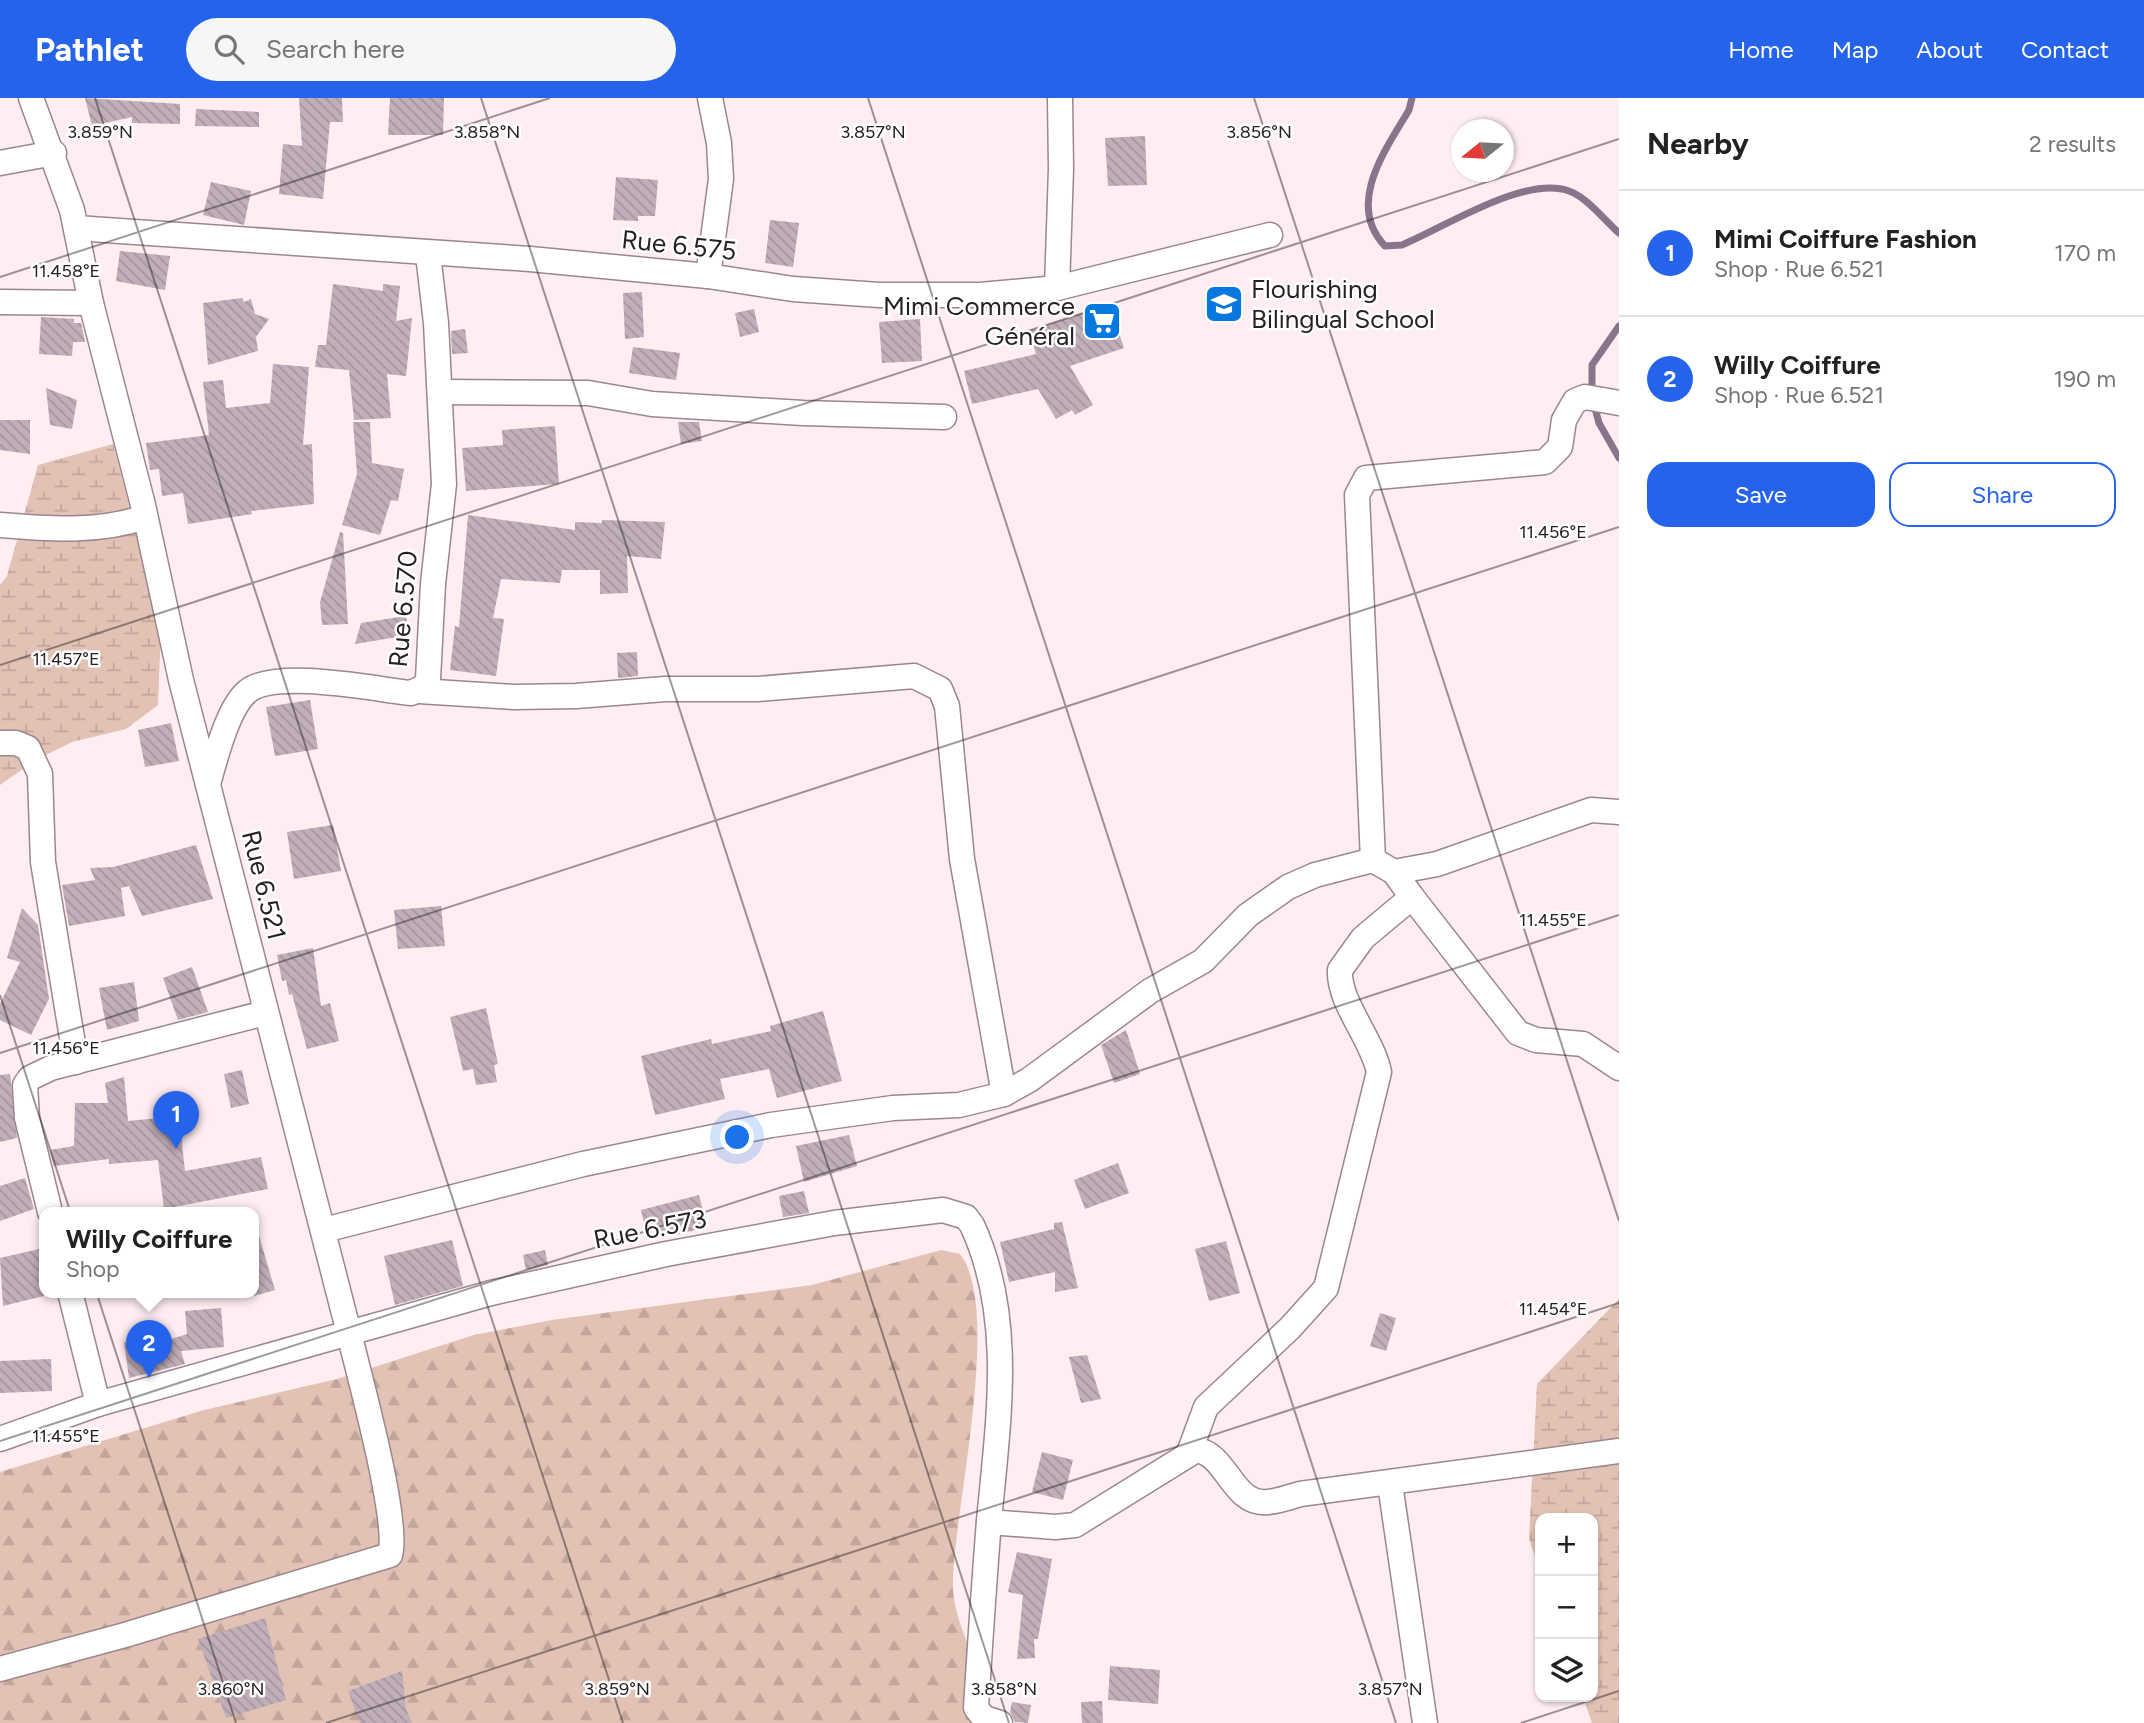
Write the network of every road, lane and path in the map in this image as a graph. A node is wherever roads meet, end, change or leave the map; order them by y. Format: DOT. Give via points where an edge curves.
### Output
graph roads {
  1 [pos="31,98"];
  2 [pos="710,98"];
  3 [pos="1060,98"];
  4 [pos="54,153"];
  5 [pos="0,163"];
  6 [pos="76,228"];
  7 [pos="1270,235"];
  8 [pos="428,254"];
  9 [pos="708,276"];
  10 [pos="1057,288"];
  11 [pos="0,302"];
  12 [pos="91,303"];
  13 [pos="440,392"];
  14 [pos="1619,403"];
  15 [pos="944,417"];
  16 [pos="145,517"];
  17 [pos="0,525"];
  18 [pos="419,691"];
  19 [pos="0,743"];
  20 [pos="208,784"];
  21 [pos="1619,812"];
  22 [pos="1383,866"];
  23 [pos="1412,897"];
  24 [pos="265,1013"];
  25 [pos="76,1062"];
  26 [pos="1619,1068"];
  27 [pos="1004,1094"];
  28 [pos="49,1207"];
  29 [pos="324,1230"];
  30 [pos="72,1298"];
  31 [pos="349,1333"];
  32 [pos="98,1404"];
  33 [pos="0,1439"];
  34 [pos="1619,1451"];
  35 [pos="1188,1453"];
  36 [pos="1390,1484"];
  37 [pos="989,1522"];
  38 [pos="0,1669"];
  39 [pos="1000,1723"];
  40 [pos="1425,1723"];
  1 -- 4 [label="street, Rue 6.521"];
  2 -- 9 [label="street" via="721,179"];
  3 -- 10 [label="street"];
  4 -- 5 [label="street"];
  4 -- 6 [label="street, Rue 6.521"];
  6 -- 8 [label="street, Rue 6.575"];
  6 -- 12 [label="street, Rue 6.521"];
  7 -- 10 [label="street, Rue 6.575"];
  8 -- 9 [label="street, Rue 6.575"];
  8 -- 13 [label="street, Rue 6.570"];
  9 -- 10 [label="street, Rue 6.575" via="793,289 879,295 979,295"];
  11 -- 12 [label="street"];
  12 -- 16 [label="street, Rue 6.521"];
  13 -- 15 [label="street" via="588,393 676,406"];
  13 -- 18 [label="street, Rue 6.570" via="444,484 428,679"];
  14 -- 22 [label="street" via="1585,397 1575,401 1563,420 1560,447 1545,461 1366,478 1361,487 1357,530"];
  16 -- 17 [label="street" via="94,528"];
  16 -- 20 [label="street, Rue 6.521"];
  18 -- 20 [label="street, Rue 6.570" via="284,680 262,683 246,692 235,710"];
  18 -- 27 [label="street" via="576,696 665,689 758,690 905,676 940,689 947,706 962,859"];
  19 -- 25 [label="street" via="28,748 40,774 43,862"];
  20 -- 24 [label="street, Rue 6.521"];
  21 -- 22 [label="street" via="1591,810 1437,864"];
  22 -- 23 [label="street"];
  22 -- 27 [label="street" via="1315,875 1288,887 1248,915 1203,961 1150,991"];
  23 -- 26 [label="street" via="1518,1033 1536,1040 1583,1044"];
  23 -- 35 [label="street" via="1363,937 1340,970 1344,993 1379,1072 1326,1288 1206,1407"];
  24 -- 25 [label="street"];
  24 -- 29 [label="street, Rue 6.521"];
  25 -- 28 [label="street" via="51,1068 24,1085 27,1118"];
  27 -- 29 [label="street" via="959,1105 892,1108 771,1125 583,1164"];
  29 -- 31 [label="street, Rue 6.521"];
  30 -- 32 [label="street"];
  31 -- 32 [label="street"];
  31 -- 37 [label="street, Rue 6.573" via="491,1293 666,1254 834,1223 943,1210 966,1217 977,1236 998,1333 998,1434"];
  31 -- 38 [label="street, Rue 6.521" via="386,1499 390,1555"];
  32 -- 33 [label="street"];
  34 -- 36 [label="street"];
  35 -- 36 [label="street" via="1204,1451 1240,1490 1260,1502"];
  35 -- 37 [label="street" via="1075,1525 1055,1528"];
  36 -- 40 [label="street"];
  37 -- 39 [label="street" via="976,1708 984,1718"];
}
